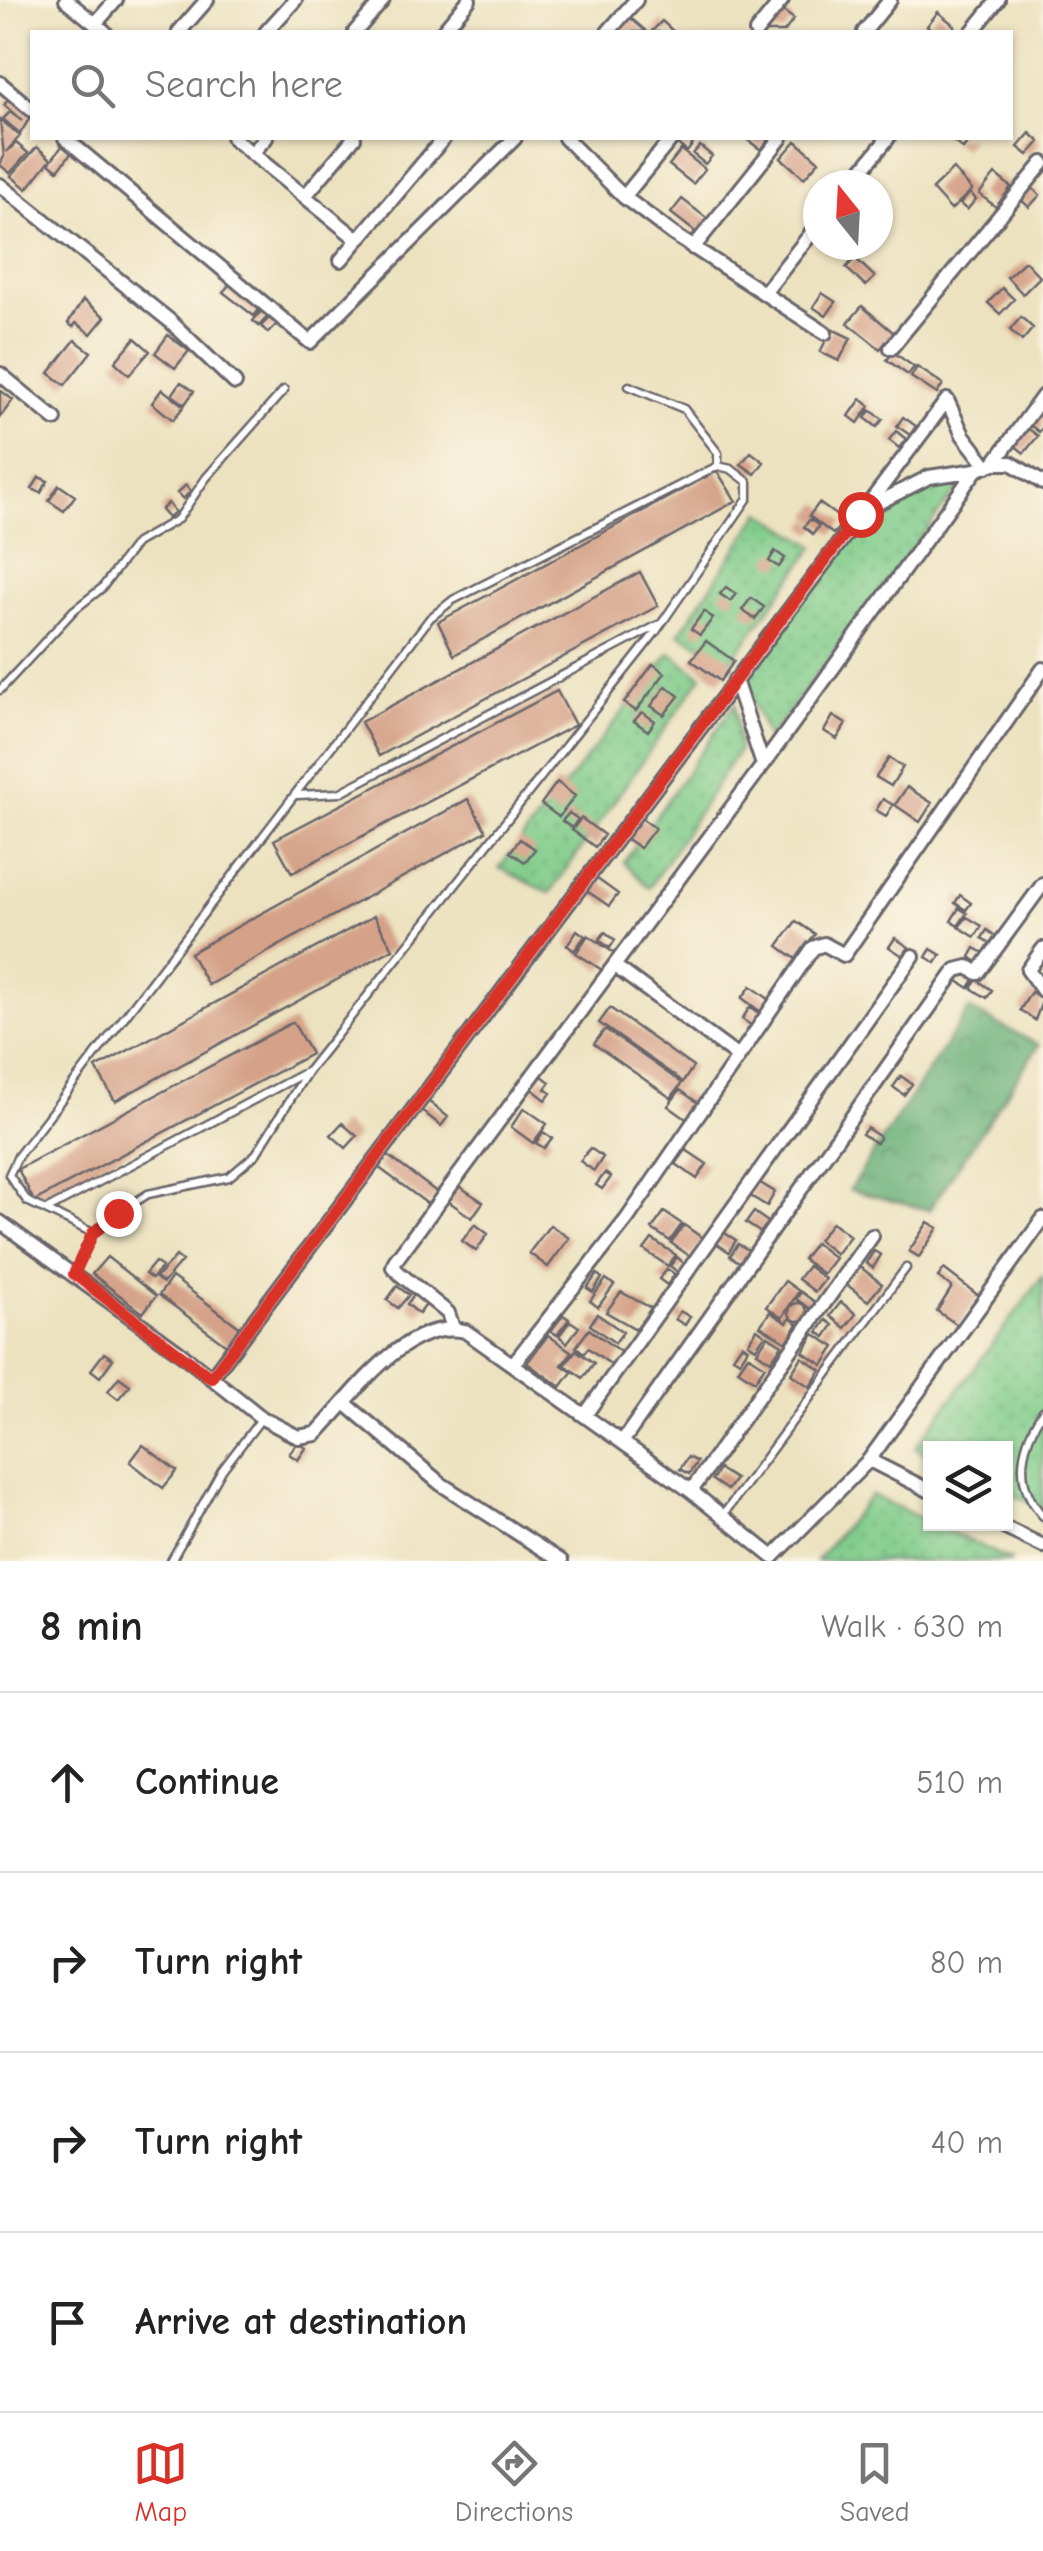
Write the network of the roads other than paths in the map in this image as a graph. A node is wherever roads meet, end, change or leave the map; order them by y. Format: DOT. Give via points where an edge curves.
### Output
graph roads {
  1 [pos="66,0"];
  2 [pos="116,0"];
  3 [pos="207,0"];
  4 [pos="294,0"];
  5 [pos="383,0"];
  6 [pos="469,0"];
  7 [pos="636,0"];
  8 [pos="782,0"];
  9 [pos="890,0"];
  10 [pos="998,0"];
  11 [pos="100,28"];
  12 [pos="181,30"];
  13 [pos="268,30"];
  14 [pos="357,30"];
  15 [pos="444,30"];
  16 [pos="610,30"];
  17 [pos="758,30"];
  18 [pos="866,30"];
  19 [pos="974,30"];
  20 [pos="0,82"];
  21 [pos="30,108"];
  22 [pos="68,140"];
  23 [pos="236,140"];
  24 [pos="264,140"];
  25 [pos="352,140"];
  26 [pos="442,140"];
  27 [pos="514,140"];
  28 [pos="567,140"];
  29 [pos="670,140"];
  30 [pos="779,140"];
  31 [pos="886,140"];
  32 [pos="252,153"];
  33 [pos="1043,163"];
  34 [pos="862,170"];
  35 [pos="0,185"];
  36 [pos="305,196"];
  37 [pos="624,197"];
  38 [pos="357,239"];
  39 [pos="803,244"];
  40 [pos="693,248"];
  41 [pos="341,260"];
  42 [pos="764,292"];
  43 [pos="825,333"];
  44 [pos="891,348"];
  45 [pos="0,374"];
  46 [pos="235,383"];
  47 [pos="629,386"];
  48 [pos="284,390"];
  49 [pos="1043,396"];
  50 [pos="55,419"];
  51 [pos="718,466"];
  52 [pos="986,466"];
  53 [pos="1043,483"];
  54 [pos="860,514"];
  55 [pos="664,621"];
  56 [pos="1043,670"];
  57 [pos="736,680"];
  58 [pos="0,690"];
  59 [pos="763,764"];
  60 [pos="296,795"];
  61 [pos="1043,884"];
  62 [pos="1043,948"];
  63 [pos="913,956"];
  64 [pos="616,967"];
  65 [pos="1043,991"];
  66 [pos="738,1057"];
  67 [pos="308,1070"];
  68 [pos="45,1210"];
  69 [pos="1043,1219"];
  70 [pos="0,1222"];
  71 [pos="93,1233"];
  72 [pos="872,1236"];
  73 [pos="906,1268"];
  74 [pos="74,1274"];
  75 [pos="453,1328"];
  76 [pos="513,1364"];
  77 [pos="211,1378"];
  78 [pos="346,1404"];
  79 [pos="1043,1410"];
  80 [pos="585,1414"];
  81 [pos="262,1418"];
  82 [pos="622,1442"];
  83 [pos="869,1460"];
  84 [pos="923,1487"];
  85 [pos="691,1491"];
  86 [pos="723,1516"];
  87 [pos="1043,1516"];
  88 [pos="1011,1531"];
  89 [pos="1043,1546"];
  90 [pos="772,1559"];
  91 [pos="171,1561"];
  92 [pos="561,1561"];
  1 -- 11 [label="street"];
  2 -- 11 [label="street"];
  3 -- 12 [label="street"];
  4 -- 13 [label="street"];
  5 -- 14 [label="street"];
  6 -- 15 [label="street"];
  7 -- 16 [label="street"];
  8 -- 17 [label="street"];
  9 -- 18 [label="street"];
  10 -- 19 [label="street"];
  20 -- 21 [label="street"];
  22 -- 27 [label="street" via="310,342"];
  23 -- 32 [label="street"];
  24 -- 32 [label="street"];
  25 -- 36 [label="street"];
  26 -- 38 [label="street"];
  28 -- 37 [label="street"];
  29 -- 37 [label="street"];
  30 -- 40 [label="street"];
  31 -- 34 [label="street"];
  32 -- 36 [label="street"];
  33 -- 44 [label="street"];
  35 -- 46 [label="street" via="170,321"];
  36 -- 38 [label="street"];
  37 -- 40 [label="street"];
  38 -- 41 [label="street"];
  39 -- 42 [label="street"];
  40 -- 42 [label="street"];
  42 -- 43 [label="street"];
  45 -- 50 [label="street"];
  47 -- 51 [label="lane" via="684,408 718,453"];
  48 -- 58 [label="lane" via="178,519 136,543 110,580"];
  49 -- 52 [label="street"];
  51 -- 55 [label="lane" via="748,482 748,498"];
  51 -- 60 [label="lane" via="430,618"];
  52 -- 53 [label="street" via="1011,463"];
  52 -- 54 [label="street" via="929,477"];
  52 -- 54 [label="street" via="947,400"];
  52 -- 59 [label="street"];
  54 -- 57 [label="street"];
  55 -- 60 [label="lane" via="339,793"];
  55 -- 67 [label="lane"];
  56 -- 66 [label="street" via="844,955 824,944 812,948"];
  57 -- 59 [label="street"];
  57 -- 77 [label="street"];
  59 -- 64 [label="street"];
  60 -- 68 [label="lane" via="18,1156 9,1174 27,1201"];
  61 -- 82 [label="street" via="978,973 963,968 946,984"];
  62 -- 65 [label="street" via="1028,970"];
  63 -- 80 [label="street"];
  64 -- 66 [label="street"];
  64 -- 75 [label="street" via="395,1261 400,1274 448,1313"];
  66 -- 76 [label="street" via="627,1219"];
  67 -- 68 [label="lane"];
  67 -- 71 [label="lane" via="256,1154 229,1177 148,1194"];
  68 -- 71 [label="lane"];
  69 -- 83 [label="street"];
  70 -- 74 [label="street"];
  71 -- 74 [label="lane"];
  72 -- 85 [label="street"];
  73 -- 86 [label="lane"];
  74 -- 77 [label="street"];
  75 -- 76 [label="street"];
  75 -- 78 [label="street" via="414,1339"];
  76 -- 80 [label="street"];
  77 -- 81 [label="street"];
  78 -- 81 [label="street" via="307,1437"];
  78 -- 92 [label="street" via="442,1484"];
  79 -- 87 [label="lane" via="1024,1449 1022,1474 1024,1490"];
  80 -- 82 [label="street"];
  81 -- 91 [label="lane" via="222,1470"];
  82 -- 85 [label="street"];
  83 -- 84 [label="street"];
  83 -- 90 [label="street"];
  85 -- 86 [label="street"];
  86 -- 90 [label="street"];
  88 -- 89 [label="street"];
}
